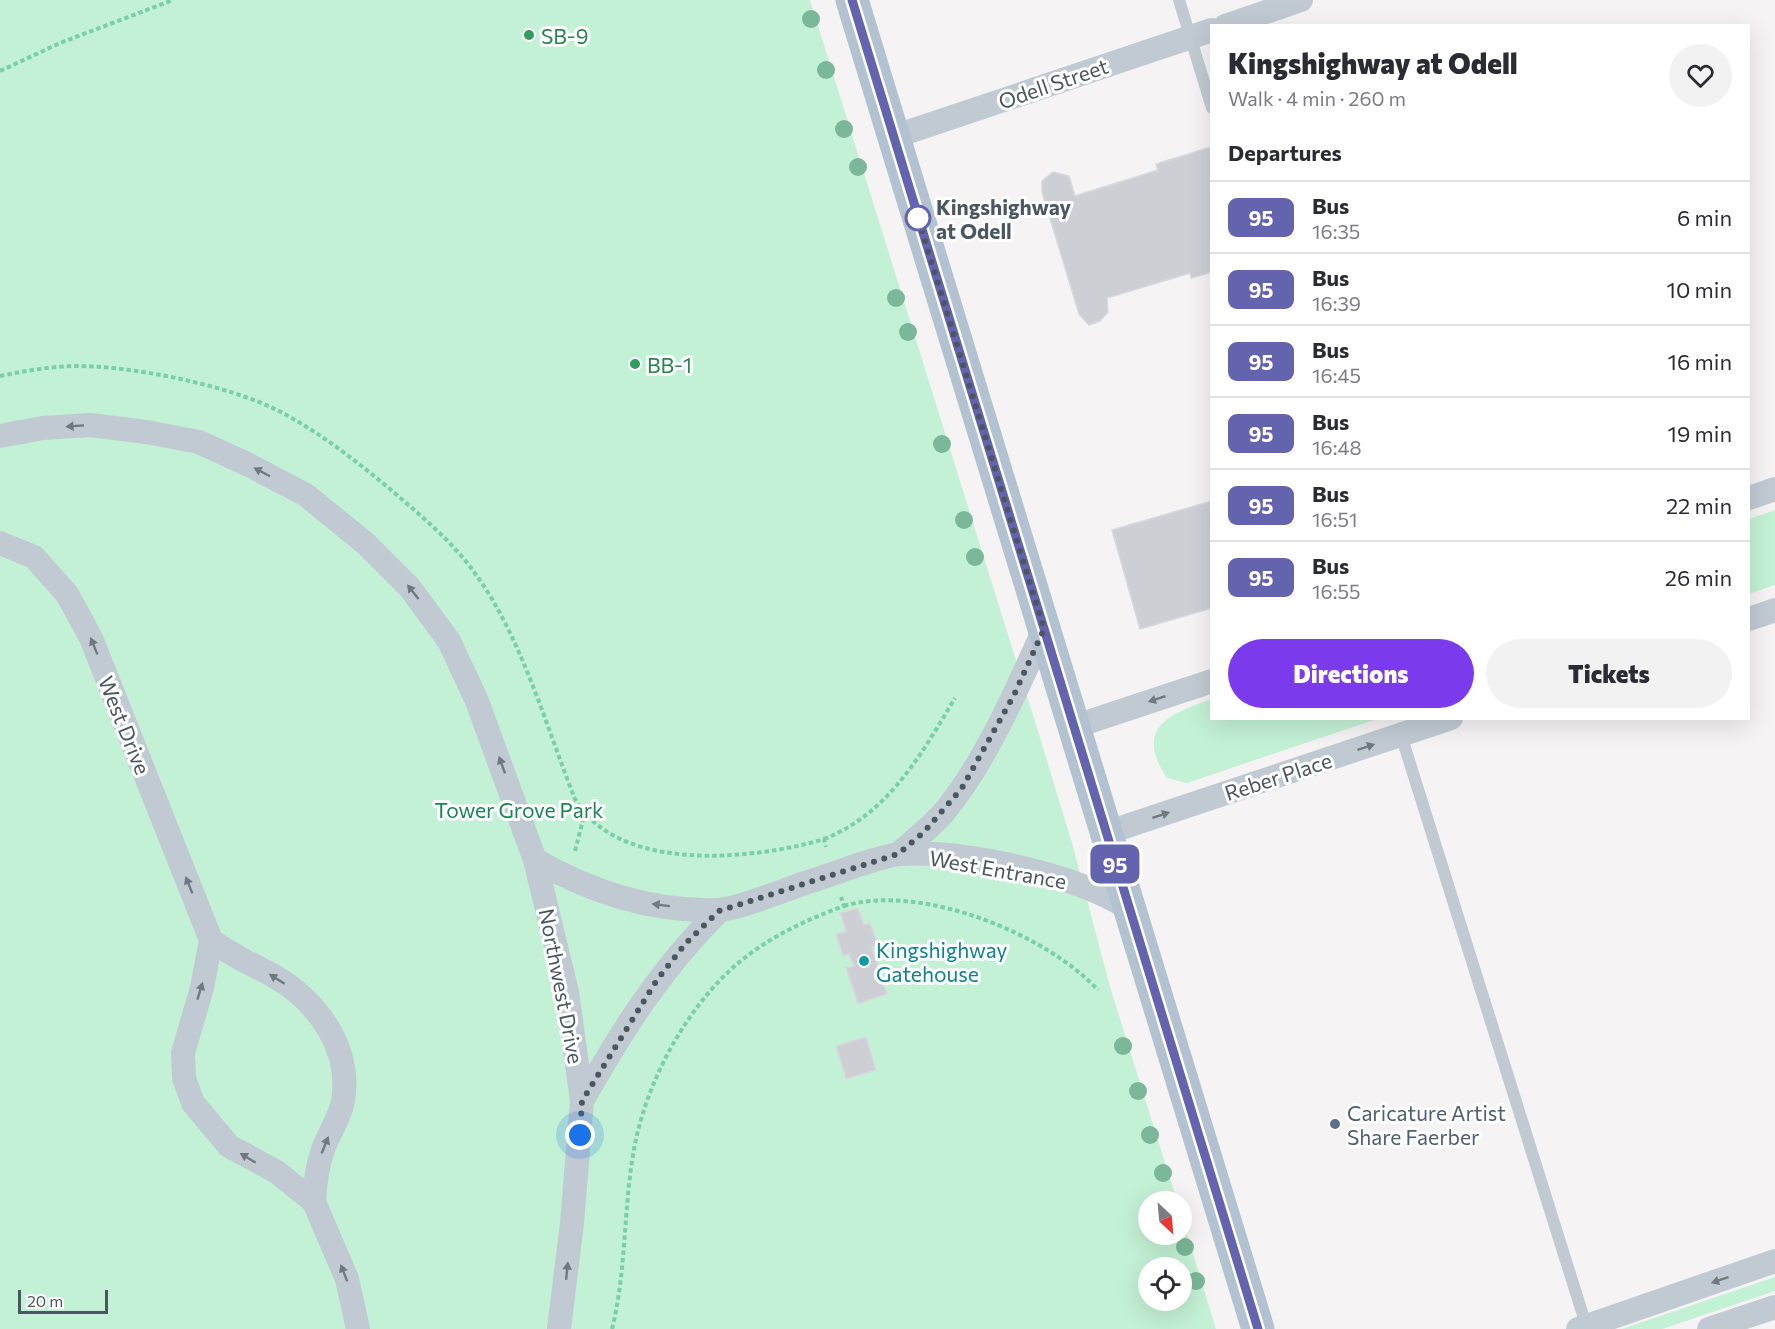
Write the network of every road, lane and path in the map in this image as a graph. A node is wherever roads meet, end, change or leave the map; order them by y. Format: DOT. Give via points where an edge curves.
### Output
graph roads {
  1 [pos="173,0"];
  2 [pos="852,0"];
  3 [pos="1179,0"];
  4 [pos="1301,0"];
  5 [pos="1231,24"];
  6 [pos="1201,33"];
  7 [pos="0,71"];
  8 [pos="1210,94"];
  9 [pos="893,137"];
  10 [pos="0,436"];
  11 [pos="1775,489"];
  12 [pos="1750,498"];
  13 [pos="0,543"];
  14 [pos="1775,610"];
  15 [pos="1750,619"];
  16 [pos="1044,629"];
  17 [pos="1210,682"];
  18 [pos="955,699"];
  19 [pos="1445,720"];
  20 [pos="1073,727"];
  21 [pos="1401,735"];
  22 [pos="584,815"];
  23 [pos="1106,833"];
  24 [pos="824,839"];
  25 [pos="575,850"];
  26 [pos="898,854"];
  27 [pos="535,860"];
  28 [pos="841,896"];
  29 [pos="844,906"];
  30 [pos="1128,908"];
  31 [pos="719,911"];
  32 [pos="211,940"];
  33 [pos="1098,990"];
  34 [pos="582,1101"];
  35 [pos="314,1202"];
  36 [pos="1775,1261"];
  37 [pos="1775,1307"];
  38 [pos="1584,1328"];
  39 [pos="358,1329"];
  40 [pos="559,1329"];
  41 [pos="612,1329"];
  42 [pos="1258,1329"];
  43 [pos="1709,1329"];
  1 -- 7 [label="path" via="60,43"];
  2 -- 9 [label="main road"];
  3 -- 6 [label="lane"];
  4 -- 5 [label="street"];
  6 -- 8 [label="lane"];
  6 -- 9 [label="street, Odell Street"];
  9 -- 16 [label="main road"];
  27 -- 10 [label="street, Northwest Drive, one-way" via="477,701 449,641 410,588 365,543 306,495 199,442 90,425"];
  11 -- 12 [label="street"];
  32 -- 13 [label="street, West Drive, one-way" via="91,638 72,603 34,557"];
  14 -- 15 [label="street"];
  16 -- 20 [label="main road"];
  16 -- 26 [label="street, West Entrance" via="1014,695 962,788 945,811"];
  17 -- 20 [label="street, one-way"];
  18 -- 24 [label="path" via="903,778 877,808 849,828"];
  19 -- 21 [label="street, Reber Place"];
  20 -- 23 [label="main road"];
  23 -- 21 [label="street, Reber Place, one-way"];
  21 -- 38 [label="lane"];
  22 -- 25 [label="path"];
  23 -- 30 [label="main road"];
  26 -- 30 [label="street, West Entrance" via="979,861 1050,874 1091,888"];
  26 -- 31 [label="street, West Entrance"];
  31 -- 27 [label="street, West Entrance, one-way" via="627,900 568,878"];
  27 -- 34 [label="street, Northwest Drive" via="567,992"];
  28 -- 29 [label="path"];
  29 -- 33 [label="path" via="897,898 977,918 1056,954"];
  29 -- 41 [label="path" via="815,916 749,954 721,980 679,1036 646,1105 636,1144"];
  30 -- 42 [label="main road"];
  31 -- 34 [label="street, West Entrance" via="686,943 657,980"];
  35 -- 32 [label="street, one-way" via="277,1172 229,1146 193,1103 184,1078 183,1053"];
  35 -- 32 [label="street, one-way" via="323,1149 343,1101 338,1046 307,1000"];
  40 -- 34 [label="street, Northwest Drive, one-way"];
  39 -- 35 [label="street, one-way" via="347,1280"];
  36 -- 38 [label="street, one-way"];
  37 -- 43 [label="street"];
}
